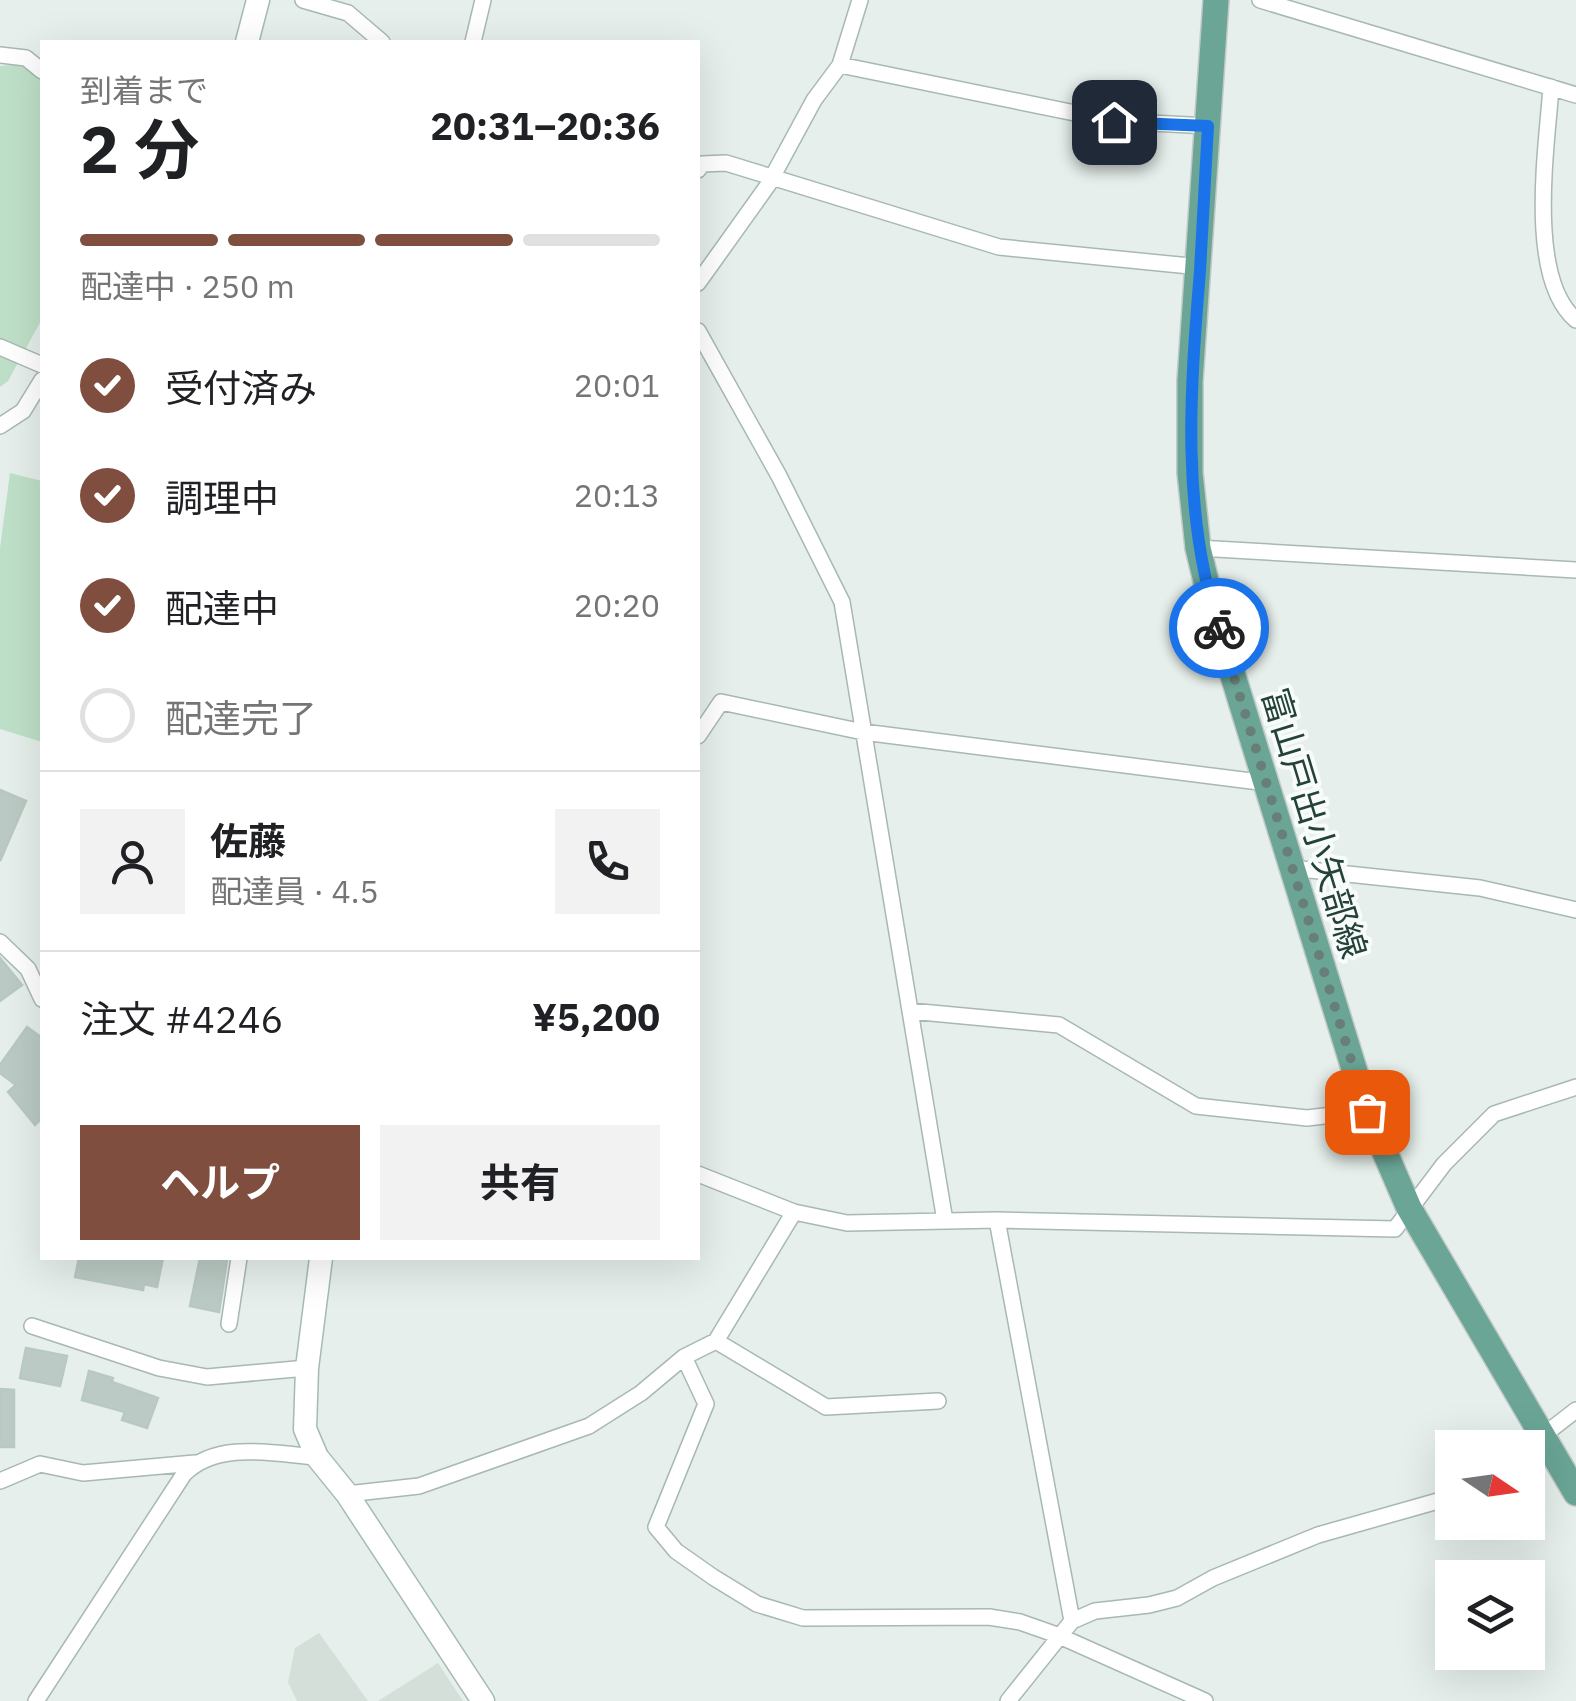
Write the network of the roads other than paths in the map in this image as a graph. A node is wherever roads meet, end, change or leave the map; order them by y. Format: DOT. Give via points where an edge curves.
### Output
graph roads {
  1 [pos="258,0"];
  2 [pos="303,0"];
  3 [pos="483,0"];
  4 [pos="860,0"];
  5 [pos="1216,0"];
  6 [pos="1260,0"];
  7 [pos="248,40"];
  8 [pos="380,40"];
  9 [pos="473,40"];
  10 [pos="0,56"];
  11 [pos="840,65"];
  12 [pos="40,69"];
  13 [pos="1551,87"];
  14 [pos="1576,95"];
  15 [pos="1208,126"];
  16 [pos="700,167"];
  17 [pos="772,177"];
  18 [pos="1200,268"];
  19 [pos="700,280"];
  20 [pos="1576,320"];
  21 [pos="700,335"];
  22 [pos="0,347"];
  23 [pos="40,365"];
  24 [pos="40,383"];
  25 [pos="0,426"];
  26 [pos="1198,548"];
  27 [pos="1576,570"];
  28 [pos="864,732"];
  29 [pos="700,733"];
  30 [pos="1267,783"];
  31 [pos="1290,868"];
  32 [pos="1576,910"];
  33 [pos="0,942"];
  34 [pos="40,995"];
  35 [pos="910,1011"];
  36 [pos="1576,1088"];
  37 [pos="1367,1112"];
  38 [pos="700,1175"];
  39 [pos="1409,1208"];
  40 [pos="794,1212"];
  41 [pos="945,1220"];
  42 [pos="997,1220"];
  43 [pos="239,1260"];
  44 [pos="321,1260"];
  45 [pos="229,1324"];
  46 [pos="32,1326"];
  47 [pos="716,1341"];
  48 [pos="684,1357"];
  49 [pos="308,1368"];
  50 [pos="938,1401"];
  51 [pos="1576,1410"];
  52 [pos="1529,1430"];
  53 [pos="1545,1435"];
  54 [pos="1545,1453"];
  55 [pos="317,1456"];
  56 [pos="195,1463"];
  57 [pos="0,1481"];
  58 [pos="1576,1492"];
  59 [pos="347,1494"];
  60 [pos="1435,1502"];
  61 [pos="1072,1621"];
  62 [pos="1058,1635"];
  63 [pos="36,1701"];
  64 [pos="483,1701"];
  65 [pos="1008,1701"];
  66 [pos="1205,1701"];
  1 -- 7 [label="street"];
  2 -- 8 [label="street" via="348,13"];
  3 -- 9 [label="street"];
  4 -- 11 [label="street"];
  5 -- 15 [label="main road, 富山戸出小矢部線"];
  6 -- 13 [label="street"];
  10 -- 12 [label="street" via="26,58"];
  11 -- 15 [label="street" via="1114,122"];
  11 -- 17 [label="street"];
  13 -- 14 [label="street"];
  13 -- 20 [label="street" via="1541,218 1556,290"];
  15 -- 18 [label="main road, 富山戸出小矢部線"];
  16 -- 17 [label="street" via="726,163"];
  17 -- 18 [label="street" via="999,248"];
  17 -- 19 [label="street"];
  18 -- 26 [label="main road, 富山戸出小矢部線" via="1190,399"];
  21 -- 28 [label="street" via="842,602"];
  22 -- 23 [label="street"];
  24 -- 25 [label="street" via="24,411"];
  26 -- 27 [label="street"];
  26 -- 30 [label="main road, 富山戸出小矢部線"];
  28 -- 29 [label="street" via="721,702"];
  28 -- 30 [label="street"];
  28 -- 35 [label="street"];
  30 -- 31 [label="main road, 富山戸出小矢部線"];
  31 -- 32 [label="street" via="1480,888"];
  31 -- 37 [label="main road, 富山戸出小矢部線"];
  33 -- 34 [label="street" via="28,969"];
  35 -- 37 [label="street" via="1059,1025 1196,1106 1306,1118"];
  35 -- 41 [label="street"];
  36 -- 39 [label="street" via="1494,1114"];
  37 -- 39 [label="main road, 富山戸出小矢部線"];
  38 -- 40 [label="street"];
  39 -- 42 [label="street" via="1395,1229"];
  39 -- 52 [label="main road, 富山戸出小矢部線"];
  40 -- 41 [label="street" via="847,1223"];
  40 -- 47 [label="street"];
  41 -- 42 [label="street"];
  42 -- 61 [label="street"];
  43 -- 45 [label="street"];
  44 -- 49 [label="street"];
  46 -- 49 [label="street" via="158,1368 207,1377"];
  47 -- 48 [label="street"];
  47 -- 50 [label="street" via="826,1407"];
  48 -- 59 [label="street" via="590,1426 419,1486"];
  48 -- 62 [label="street" via="706,1404 656,1527 676,1551 756,1604 803,1618 990,1617"];
  49 -- 55 [label="street" via="305,1429"];
  51 -- 53 [label="street"];
  54 -- 58 [label="main road, 富山戸出小矢部線"];
  55 -- 56 [label="street" via="227,1452"];
  55 -- 59 [label="street"];
  56 -- 57 [label="street" via="84,1473 40,1464"];
  56 -- 63 [label="street"];
  59 -- 64 [label="street"];
  60 -- 61 [label="street" via="1318,1535 1176,1598"];
  61 -- 62 [label="street"];
  62 -- 65 [label="street"];
  62 -- 66 [label="street"];
}
